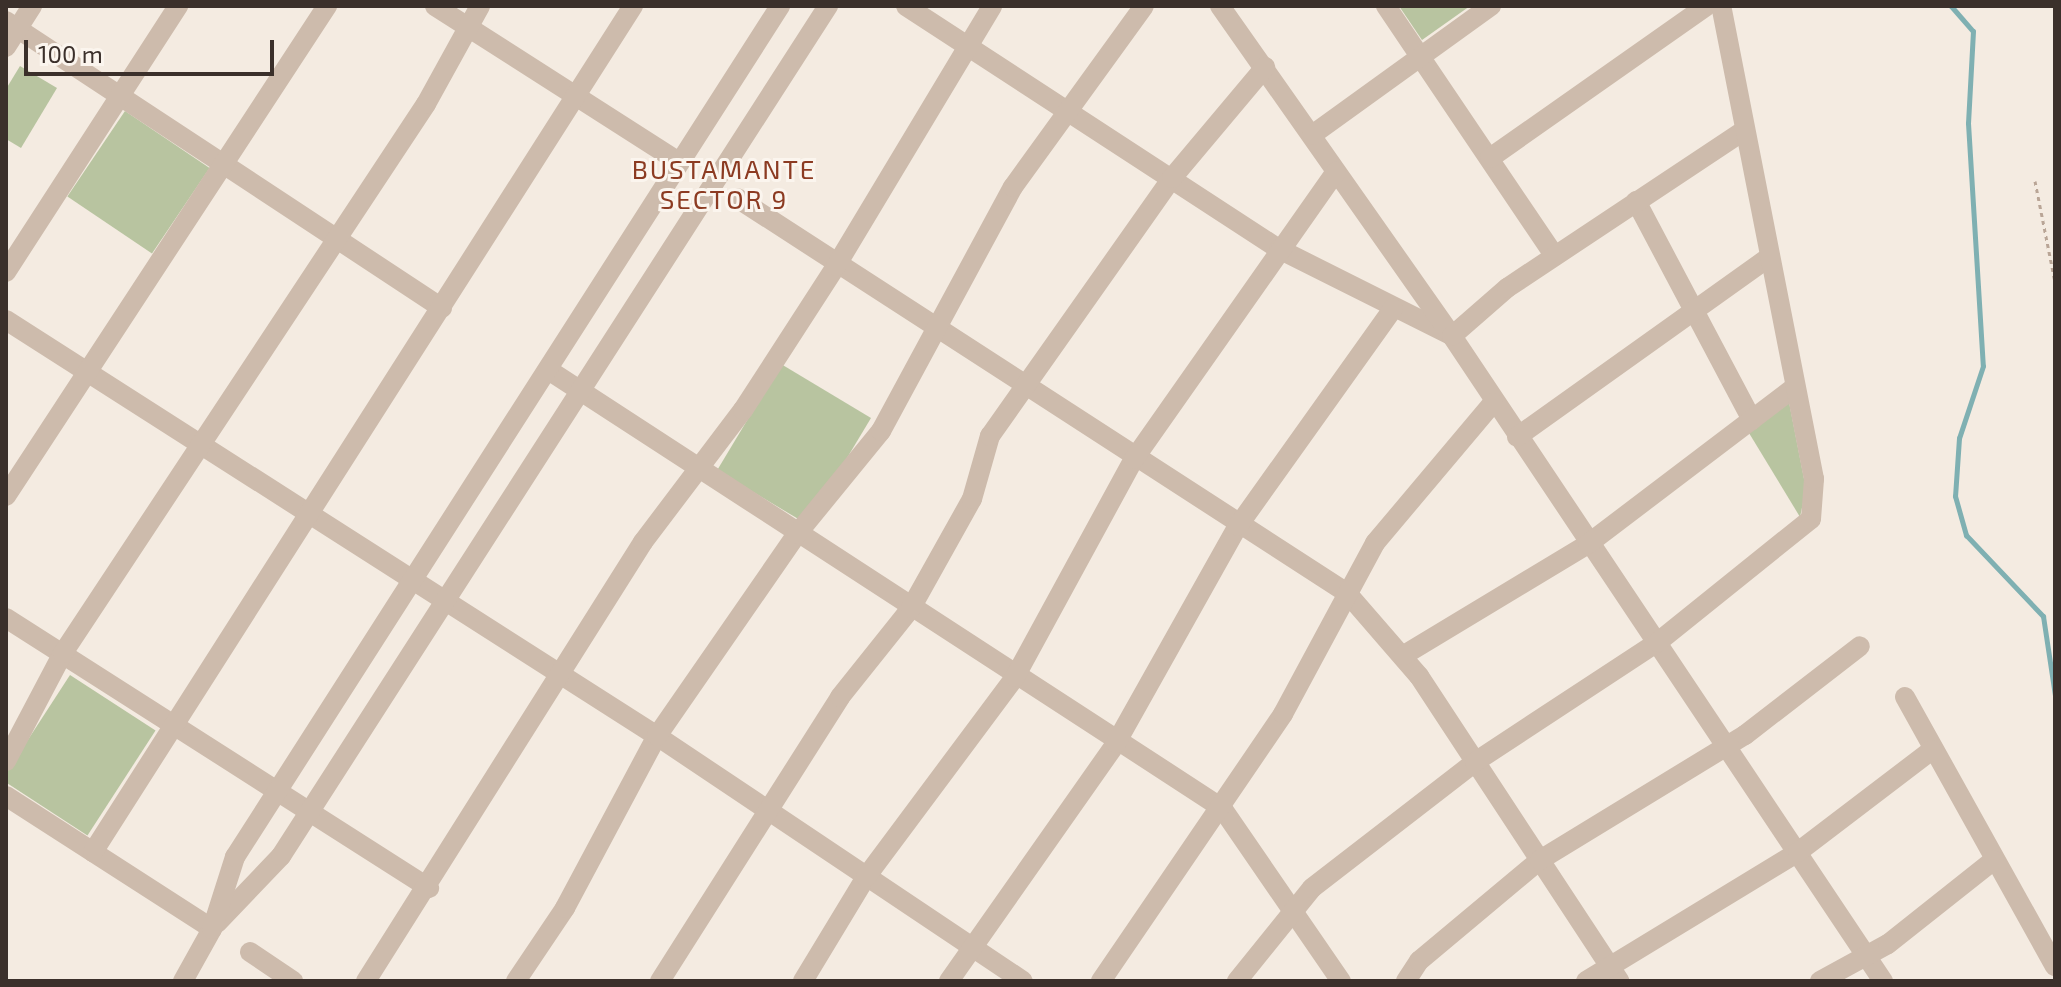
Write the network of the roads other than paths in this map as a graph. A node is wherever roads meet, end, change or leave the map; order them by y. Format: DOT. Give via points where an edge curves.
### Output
graph roads {
  1 [pos="32,6"];
  2 [pos="178,6"];
  3 [pos="327,6"];
  4 [pos="435,6"];
  5 [pos="480,6"];
  6 [pos="633,6"];
  7 [pos="780,6"];
  8 [pos="828,6"];
  9 [pos="906,6"];
  10 [pos="992,6"];
  11 [pos="1144,6"];
  12 [pos="1220,6"];
  13 [pos="1386,6"];
  14 [pos="1491,6"];
  15 [pos="1706,6"];
  16 [pos="1721,6"];
  17 [pos="12,24"];
  18 [pos="468,27"];
  19 [pos="966,44"];
  20 [pos="6,47"];
  21 [pos="1419,55"];
  22 [pos="1265,67"];
  23 [pos="572,96"];
  24 [pos="121,98"];
  25 [pos="1070,112"];
  26 [pos="1743,131"];
  27 [pos="1312,135"];
  28 [pos="1490,158"];
  29 [pos="677,161"];
  30 [pos="228,166"];
  31 [pos="1336,172"];
  32 [pos="1172,178"];
  33 [pos="737,198"];
  34 [pos="1636,201"];
  35 [pos="334,234"];
  36 [pos="1279,249"];
  37 [pos="1554,255"];
  38 [pos="1767,259"];
  39 [pos="836,266"];
  40 [pos="6,272"];
  41 [pos="442,308"];
  42 [pos="1393,309"];
  43 [pos="1697,309"];
  44 [pos="6,320"];
  45 [pos="935,329"];
  46 [pos="1452,336"];
  47 [pos="550,371"];
  48 [pos="85,374"];
  49 [pos="1792,389"];
  50 [pos="580,391"];
  51 [pos="1027,392"];
  52 [pos="1493,403"];
  53 [pos="1752,420"];
  54 [pos="1517,437"];
  55 [pos="198,446"];
  56 [pos="1134,459"];
  57 [pos="694,469"];
  58 [pos="6,496"];
  59 [pos="310,513"];
  60 [pos="1238,526"];
  61 [pos="797,534"];
  62 [pos="1588,544"];
  63 [pos="414,582"];
  64 [pos="1347,593"];
  65 [pos="445,602"];
  66 [pos="911,608"];
  67 [pos="6,618"];
  68 [pos="1658,642"];
  69 [pos="1860,646"];
  70 [pos="63,653"];
  71 [pos="1404,655"];
  72 [pos="560,676"];
  73 [pos="1015,677"];
  74 [pos="1905,697"];
  75 [pos="174,727"];
  76 [pos="657,736"];
  77 [pos="1116,743"];
  78 [pos="1723,749"];
  79 [pos="1932,750"];
  80 [pos="6,761"];
  81 [pos="1475,762"];
  82 [pos="277,795"];
  83 [pos="6,796"];
  84 [pos="1222,808"];
  85 [pos="766,812"];
  86 [pos="309,813"];
  87 [pos="93,852"];
  88 [pos="1798,852"];
  89 [pos="1540,860"];
  90 [pos="1994,860"];
  91 [pos="866,877"];
  92 [pos="429,888"];
  93 [pos="1290,908"];
  94 [pos="212,929"];
  95 [pos="970,948"];
  96 [pos="250,952"];
  97 [pos="1865,954"];
  98 [pos="1607,964"];
  99 [pos="2055,966"];
  100 [pos="2055,973"];
  101 [pos="183,981"];
  102 [pos="293,981"];
  103 [pos="366,981"];
  104 [pos="516,981"];
  105 [pos="660,981"];
  106 [pos="803,981"];
  107 [pos="949,981"];
  108 [pos="1023,981"];
  109 [pos="1101,981"];
  110 [pos="1237,981"];
  111 [pos="1341,981"];
  112 [pos="1406,981"];
  113 [pos="1586,981"];
  114 [pos="1619,981"];
  115 [pos="1820,981"];
  116 [pos="1883,981"];
  117 [pos="2045,981"];
  1 -- 17 [label="street"];
  2 -- 24 [label="street"];
  3 -- 30 [label="street"];
  4 -- 18 [label="street"];
  5 -- 18 [label="street"];
  6 -- 23 [label="street"];
  7 -- 29 [label="street"];
  8 -- 50 [label="street"];
  9 -- 19 [label="street"];
  10 -- 19 [label="street"];
  11 -- 25 [label="street"];
  12 -- 22 [label="street"];
  13 -- 21 [label="street"];
  14 -- 21 [label="street"];
  15 -- 28 [label="street"];
  16 -- 26 [label="street"];
  17 -- 20 [label="street"];
  17 -- 24 [label="street"];
  18 -- 23 [label="street"];
  18 -- 35 [label="street" via="426,104"];
  19 -- 25 [label="street"];
  19 -- 39 [label="street"];
  21 -- 27 [label="street"];
  21 -- 28 [label="street"];
  22 -- 27 [label="street"];
  22 -- 32 [label="street"];
  23 -- 29 [label="street"];
  23 -- 41 [label="street"];
  24 -- 30 [label="street"];
  24 -- 40 [label="street"];
  25 -- 32 [label="street"];
  25 -- 45 [label="street" via="1013,187"];
  26 -- 34 [label="street"];
  26 -- 38 [label="street"];
  27 -- 31 [label="street"];
  28 -- 37 [label="street"];
  29 -- 47 [label="street"];
  30 -- 35 [label="street"];
  30 -- 48 [label="street"];
  31 -- 36 [label="street"];
  31 -- 46 [label="street"];
  32 -- 36 [label="street"];
  32 -- 51 [label="street"];
  33 -- 39 [label="street"];
  34 -- 37 [label="street"];
  34 -- 43 [label="street"];
  35 -- 41 [label="street"];
  35 -- 55 [label="street"];
  36 -- 42 [label="street"];
  36 -- 56 [label="street"];
  37 -- 46 [label="street"];
  38 -- 43 [label="street"];
  38 -- 49 [label="street"];
  39 -- 45 [label="street"];
  39 -- 57 [label="street" via="743,410"];
  41 -- 59 [label="street"];
  42 -- 46 [label="street"];
  42 -- 60 [label="street"];
  43 -- 53 [label="street"];
  43 -- 54 [label="street"];
  44 -- 48 [label="street"];
  45 -- 51 [label="street"];
  45 -- 61 [label="street" via="881,431"];
  46 -- 52 [label="street"];
  47 -- 50 [label="street"];
  47 -- 63 [label="street"];
  48 -- 55 [label="street"];
  48 -- 58 [label="street"];
  49 -- 53 [label="street"];
  49 -- 68 [label="street" via="1814,479 1811,519"];
  50 -- 57 [label="street"];
  50 -- 65 [label="street"];
  51 -- 56 [label="street"];
  51 -- 66 [label="street" via="980,453 972,499"];
  52 -- 54 [label="street"];
  52 -- 64 [label="street" via="1408,498"];
  53 -- 62 [label="street"];
  54 -- 62 [label="street"];
  55 -- 59 [label="street"];
  55 -- 70 [label="street"];
  56 -- 60 [label="street"];
  56 -- 73 [label="street"];
  57 -- 61 [label="street"];
  57 -- 72 [label="street"];
  59 -- 63 [label="street"];
  59 -- 75 [label="street"];
  60 -- 64 [label="street"];
  60 -- 77 [label="street"];
  61 -- 66 [label="street"];
  61 -- 76 [label="street"];
  62 -- 68 [label="street"];
  62 -- 71 [label="street"];
  63 -- 65 [label="street"];
  63 -- 82 [label="street"];
  64 -- 71 [label="street"];
  64 -- 84 [label="street" via="1283,714"];
  65 -- 72 [label="street"];
  65 -- 86 [label="street"];
  66 -- 73 [label="street"];
  66 -- 85 [label="street" via="840,697"];
  67 -- 70 [label="street"];
  68 -- 78 [label="street"];
  68 -- 81 [label="street"];
  69 -- 78 [label="street"];
  70 -- 75 [label="street"];
  70 -- 80 [label="street"];
  71 -- 81 [label="street"];
  72 -- 76 [label="street"];
  72 -- 92 [label="street"];
  73 -- 77 [label="street"];
  73 -- 91 [label="street"];
  74 -- 79 [label="street"];
  75 -- 82 [label="street"];
  75 -- 87 [label="street"];
  76 -- 85 [label="street"];
  76 -- 104 [label="street" via="565,908"];
  77 -- 84 [label="street"];
  77 -- 95 [label="street"];
  78 -- 88 [label="street"];
  78 -- 89 [label="street"];
  79 -- 88 [label="street"];
  79 -- 90 [label="street"];
  81 -- 89 [label="street"];
  81 -- 93 [label="street"];
  82 -- 86 [label="street"];
  82 -- 94 [label="street" via="235,857"];
  83 -- 87 [label="street"];
  84 -- 93 [label="street"];
  84 -- 109 [label="street" via="1193,839 1167,891"];
  85 -- 91 [label="street"];
  85 -- 105 [label="street"];
  86 -- 92 [label="street"];
  86 -- 94 [label="street" via="281,856"];
  87 -- 94 [label="street"];
  88 -- 97 [label="street"];
  88 -- 98 [label="street"];
  89 -- 98 [label="street"];
  89 -- 112 [label="street" via="1419,961"];
  90 -- 97 [label="street"];
  90 -- 99 [label="street"];
  91 -- 95 [label="street"];
  91 -- 106 [label="street"];
  92 -- 103 [label="street"];
  93 -- 110 [label="street"];
  93 -- 111 [label="street"];
  94 -- 101 [label="street"];
  95 -- 107 [label="street"];
  95 -- 108 [label="street"];
  96 -- 102 [label="street"];
  97 -- 115 [label="street"];
  97 -- 116 [label="street"];
  98 -- 113 [label="street"];
  98 -- 114 [label="street"];
  100 -- 117 [label="street"];
}
